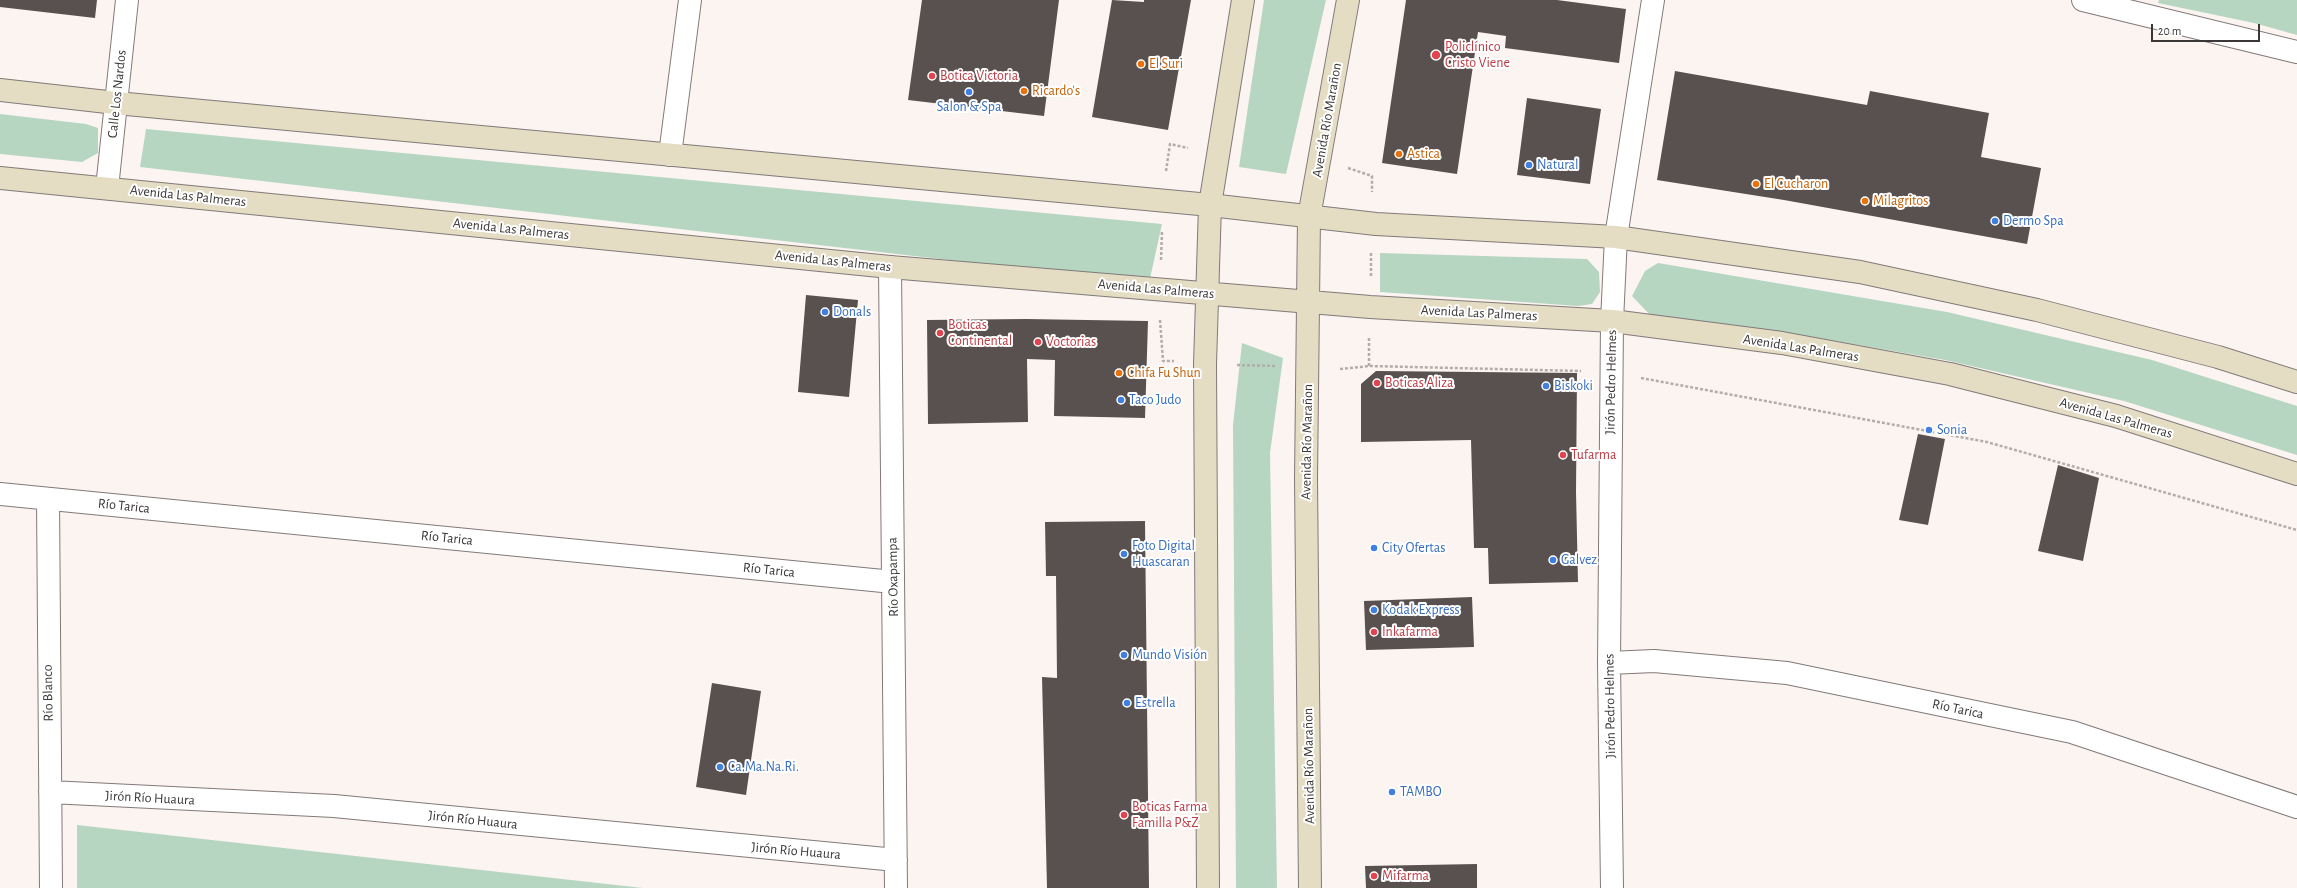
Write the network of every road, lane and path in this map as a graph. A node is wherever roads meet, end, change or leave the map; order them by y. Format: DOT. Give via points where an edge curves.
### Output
graph roads {
  1 [pos="127,0"];
  2 [pos="690,0"];
  3 [pos="1243,0"];
  4 [pos="1348,0"];
  5 [pos="1653,0"];
  6 [pos="2083,0"];
  7 [pos="2297,52"];
  8 [pos="0,90"];
  9 [pos="116,103"];
  10 [pos="1190,148"];
  11 [pos="670,155"];
  12 [pos="1348,168"];
  13 [pos="0,178"];
  14 [pos="1165,179"];
  15 [pos="107,188"];
  16 [pos="1373,198"];
  17 [pos="1210,205"];
  18 [pos="1309,217"];
  19 [pos="1163,228"];
  20 [pos="1616,238"];
  21 [pos="1371,253"];
  22 [pos="1161,265"];
  23 [pos="890,267"];
  24 [pos="1370,283"];
  25 [pos="1206,293"];
  26 [pos="1310,302"];
  27 [pos="1159,312"];
  28 [pos="1612,321"];
  29 [pos="1369,334"];
  30 [pos="1163,361"];
  31 [pos="1238,365"];
  32 [pos="1280,366"];
  33 [pos="1369,366"];
  34 [pos="1340,369"];
  35 [pos="1611,372"];
  36 [pos="2297,382"];
  37 [pos="2297,474"];
  38 [pos="0,494"];
  39 [pos="48,499"];
  40 [pos="2297,530"];
  41 [pos="893,582"];
  42 [pos="1609,663"];
  43 [pos="50,792"];
  44 [pos="2297,807"];
  45 [pos="896,860"];
  46 [pos="51,888"];
  47 [pos="896,888"];
  48 [pos="1208,888"];
  49 [pos="1310,888"];
  50 [pos="1612,888"];
  1 -- 9 [label="street, Calle Los Nardos"];
  2 -- 11 [label="street"];
  3 -- 17 [label="main road"];
  4 -- 18 [label="main road, Avenida Río Marañon"];
  5 -- 20 [label="street, Jirón Pedro Helmes"];
  6 -- 7 [label="street"];
  8 -- 9 [label="main road"];
  9 -- 11 [label="main road"];
  9 -- 15 [label="street, Calle Los Nardos"];
  10 -- 14 [label="path" via="1170,144"];
  11 -- 17 [label="main road"];
  12 -- 16 [label="path" via="1372,176"];
  13 -- 15 [label="main road, Avenida Las Palmeras"];
  15 -- 23 [label="main road, Avenida Las Palmeras"];
  17 -- 18 [label="main road"];
  17 -- 25 [label="main road"];
  18 -- 20 [label="main road" via="1376,224"];
  18 -- 26 [label="main road, Avenida Río Marañon"];
  19 -- 22 [label="path"];
  20 -- 28 [label="street, Jirón Pedro Helmes"];
  20 -- 36 [label="main road" via="1860,272 2037,310 2218,357"];
  21 -- 24 [label="path"];
  23 -- 25 [label="main road, Avenida Las Palmeras"];
  23 -- 41 [label="street, Río Oxapampa"];
  25 -- 26 [label="main road, Avenida Las Palmeras"];
  25 -- 48 [label="main road"];
  26 -- 28 [label="main road, Avenida Las Palmeras"];
  26 -- 49 [label="main road, Avenida Río Marañon" via="1306,479"];
  27 -- 30 [label="path"];
  28 -- 35 [label="street, Jirón Pedro Helmes"];
  28 -- 37 [label="main road, Avenida Las Palmeras" via="1782,343 1950,374 2116,416"];
  29 -- 33 [label="path"];
  31 -- 32 [label="path"];
  33 -- 34 [label="path"];
  33 -- 35 [label="path"];
  35 -- 40 [label="path" via="1987,442"];
  35 -- 42 [label="street, Jirón Pedro Helmes"];
  38 -- 39 [label="street, Río Tarica"];
  39 -- 41 [label="street, Río Tarica"];
  39 -- 43 [label="street, Río Blanco"];
  41 -- 45 [label="street, Río Oxapampa"];
  42 -- 44 [label="street, Río Tarica" via="1654,660 1787,673 2072,732"];
  42 -- 50 [label="street, Jirón Pedro Helmes"];
  43 -- 45 [label="street, Jirón Río Huaura" via="334,806"];
  43 -- 46 [label="street, Río Blanco"];
  45 -- 47 [label="street, Río Oxapampa"];
}
